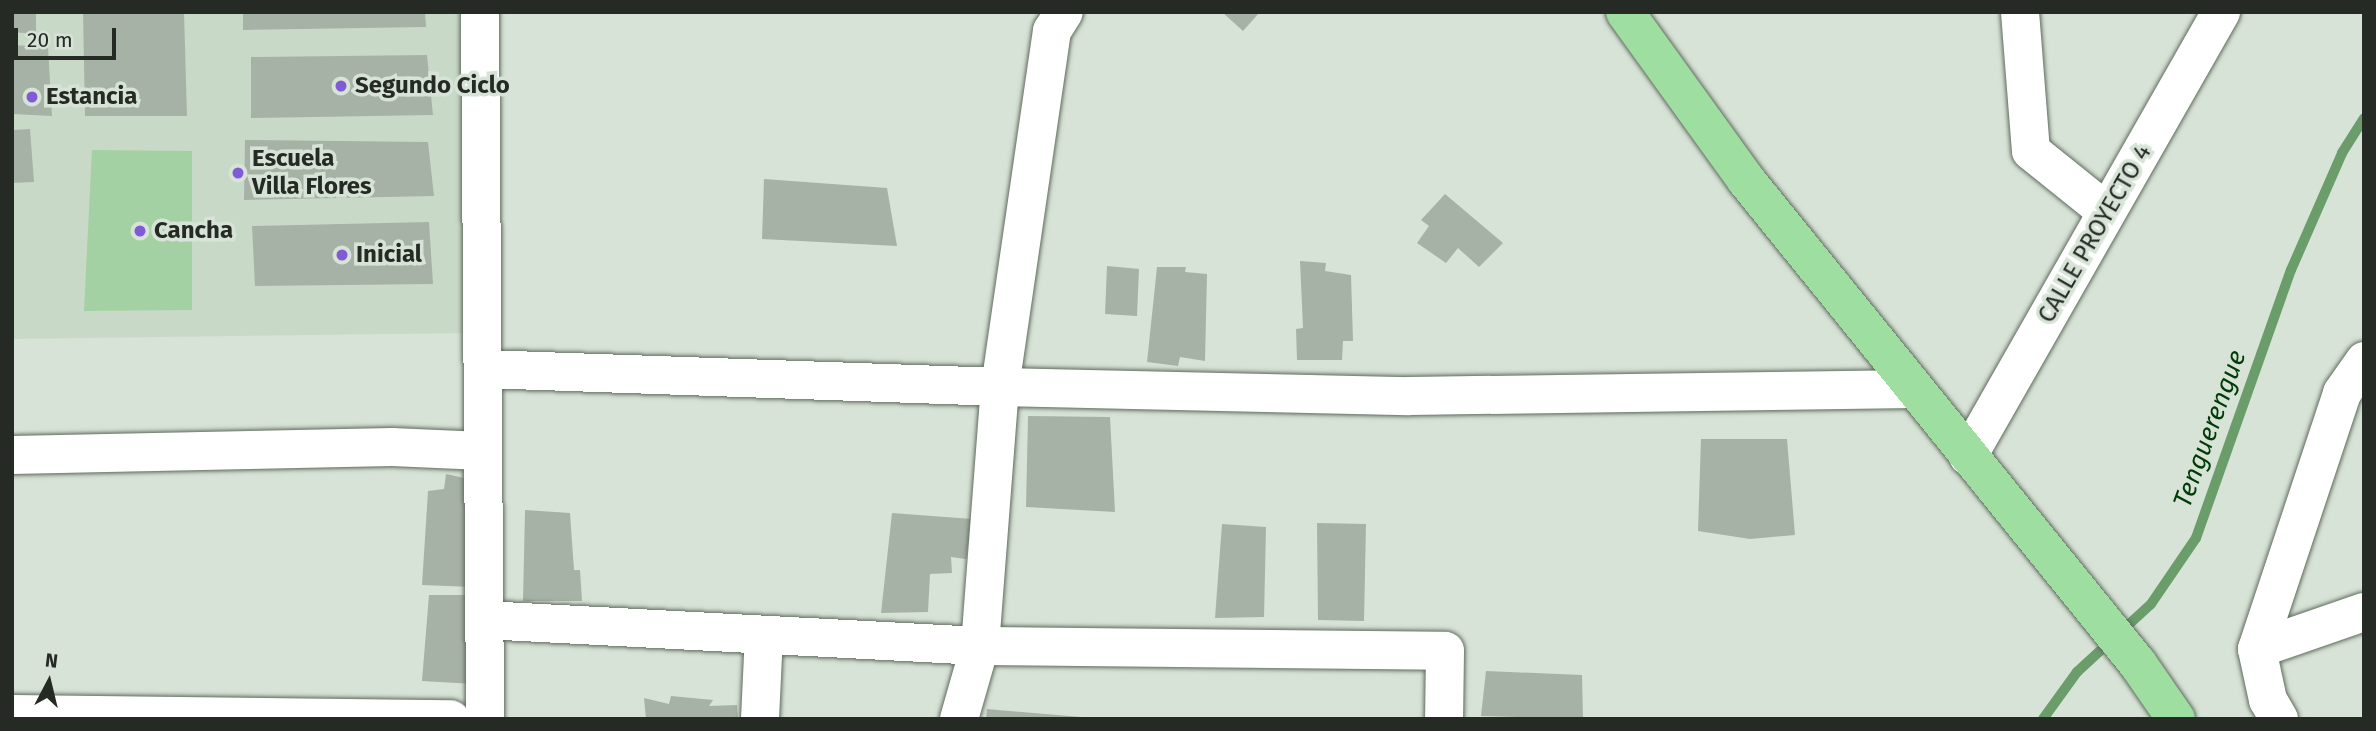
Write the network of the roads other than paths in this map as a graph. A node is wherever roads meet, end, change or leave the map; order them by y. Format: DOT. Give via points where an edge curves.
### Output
graph roads {
  1 [pos="480,12"];
  2 [pos="1064,12"];
  3 [pos="1625,12"];
  4 [pos="2020,12"];
  5 [pos="2221,12"];
  6 [pos="2108,212"];
  7 [pos="2364,361"];
  8 [pos="483,369"];
  9 [pos="1000,387"];
  10 [pos="1914,389"];
  11 [pos="483,451"];
  12 [pos="12,455"];
  13 [pos="1968,456"];
  14 [pos="2364,612"];
  15 [pos="484,620"];
  16 [pos="764,635"];
  17 [pos="980,646"];
  18 [pos="2258,649"];
  19 [pos="12,714"];
  20 [pos="451,719"];
  21 [pos="485,719"];
  22 [pos="760,719"];
  23 [pos="959,719"];
  24 [pos="1444,719"];
  25 [pos="2176,719"];
  26 [pos="2278,719"];
  1 -- 8 [label="street"];
  2 -- 9 [label="street" via="1052,31"];
  3 -- 10 [label="main road" via="1746,180"];
  4 -- 6 [label="street" via="2031,151"];
  5 -- 6 [label="street, CALLE PROYECTO 4"];
  6 -- 13 [label="street, CALLE PROYECTO 4"];
  7 -- 18 [label="street" via="2342,393"];
  8 -- 9 [label="street"];
  8 -- 11 [label="street"];
  9 -- 10 [label="street" via="1409,396"];
  9 -- 17 [label="street"];
  10 -- 13 [label="main road"];
  11 -- 12 [label="street" via="392,447"];
  11 -- 15 [label="street"];
  13 -- 25 [label="main road" via="2138,664"];
  14 -- 18 [label="street"];
  15 -- 16 [label="street"];
  15 -- 21 [label="street"];
  16 -- 17 [label="street"];
  16 -- 22 [label="street"];
  17 -- 23 [label="street"];
  17 -- 24 [label="street" via="1445,651"];
  18 -- 26 [label="street" via="2268,701"];
  19 -- 20 [label="street"];
}
